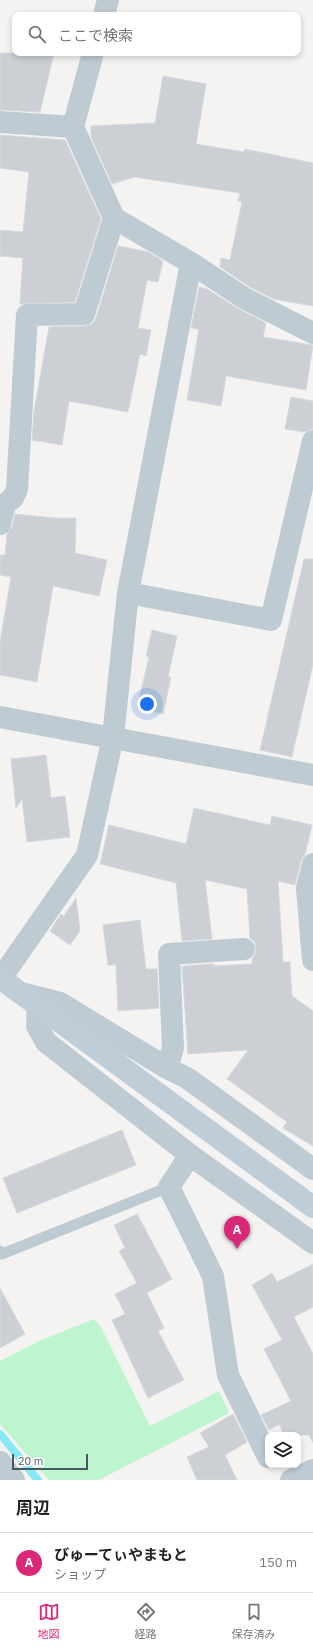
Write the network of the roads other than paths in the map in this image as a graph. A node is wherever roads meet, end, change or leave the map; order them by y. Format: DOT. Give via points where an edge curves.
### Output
graph roads {
  1 [pos="108,0"];
  2 [pos="105,12"];
  3 [pos="92,56"];
  4 [pos="0,122"];
  5 [pos="73,127"];
  6 [pos="114,218"];
  7 [pos="191,263"];
  8 [pos="313,333"];
  9 [pos="313,441"];
  10 [pos="0,524"];
  11 [pos="128,593"];
  12 [pos="0,717"];
  13 [pos="113,738"];
  14 [pos="313,775"];
  15 [pos="313,864"];
  16 [pos="244,950"];
  17 [pos="313,960"];
  18 [pos="0,978"];
  19 [pos="30,1000"];
  20 [pos="167,1068"];
  21 [pos="190,1155"];
  22 [pos="313,1169"];
  23 [pos="169,1187"];
  24 [pos="313,1207"];
  25 [pos="313,1243"];
  26 [pos="0,1251"];
  27 [pos="265,1451"];
  28 [pos="0,1462"];
  29 [pos="273,1468"];
  30 [pos="313,1470"];
  31 [pos="14,1480"];
  32 [pos="279,1480"];
  33 [pos="291,1480"];
  1 -- 2 [label="street"];
  3 -- 5 [label="street"];
  4 -- 5 [label="street"];
  5 -- 6 [label="street"];
  6 -- 7 [label="street"];
  6 -- 10 [label="street" via="84,314 27,315 17,489 13,498 5,504"];
  7 -- 8 [label="street" via="244,298"];
  7 -- 11 [label="street"];
  9 -- 11 [label="street" via="271,620"];
  11 -- 13 [label="street"];
  12 -- 13 [label="street"];
  13 -- 14 [label="street"];
  13 -- 18 [label="street" via="87,855"];
  15 -- 17 [label="street" via="307,888"];
  16 -- 20 [label="street" via="169,954 173,1048"];
  18 -- 19 [label="street"];
  19 -- 20 [label="street" via="60,1003"];
  19 -- 21 [label="street" via="37,1026 46,1042"];
  19 -- 24 [label="street"];
  20 -- 22 [label="street" via="187,1078"];
  21 -- 23 [label="street"];
  21 -- 25 [label="street"];
  23 -- 26 [label="lane" via="2,1254"];
  23 -- 27 [label="street" via="213,1276 228,1375"];
  28 -- 31 [label="street"];
  29 -- 32 [label="street"];
  30 -- 33 [label="street"];
}
